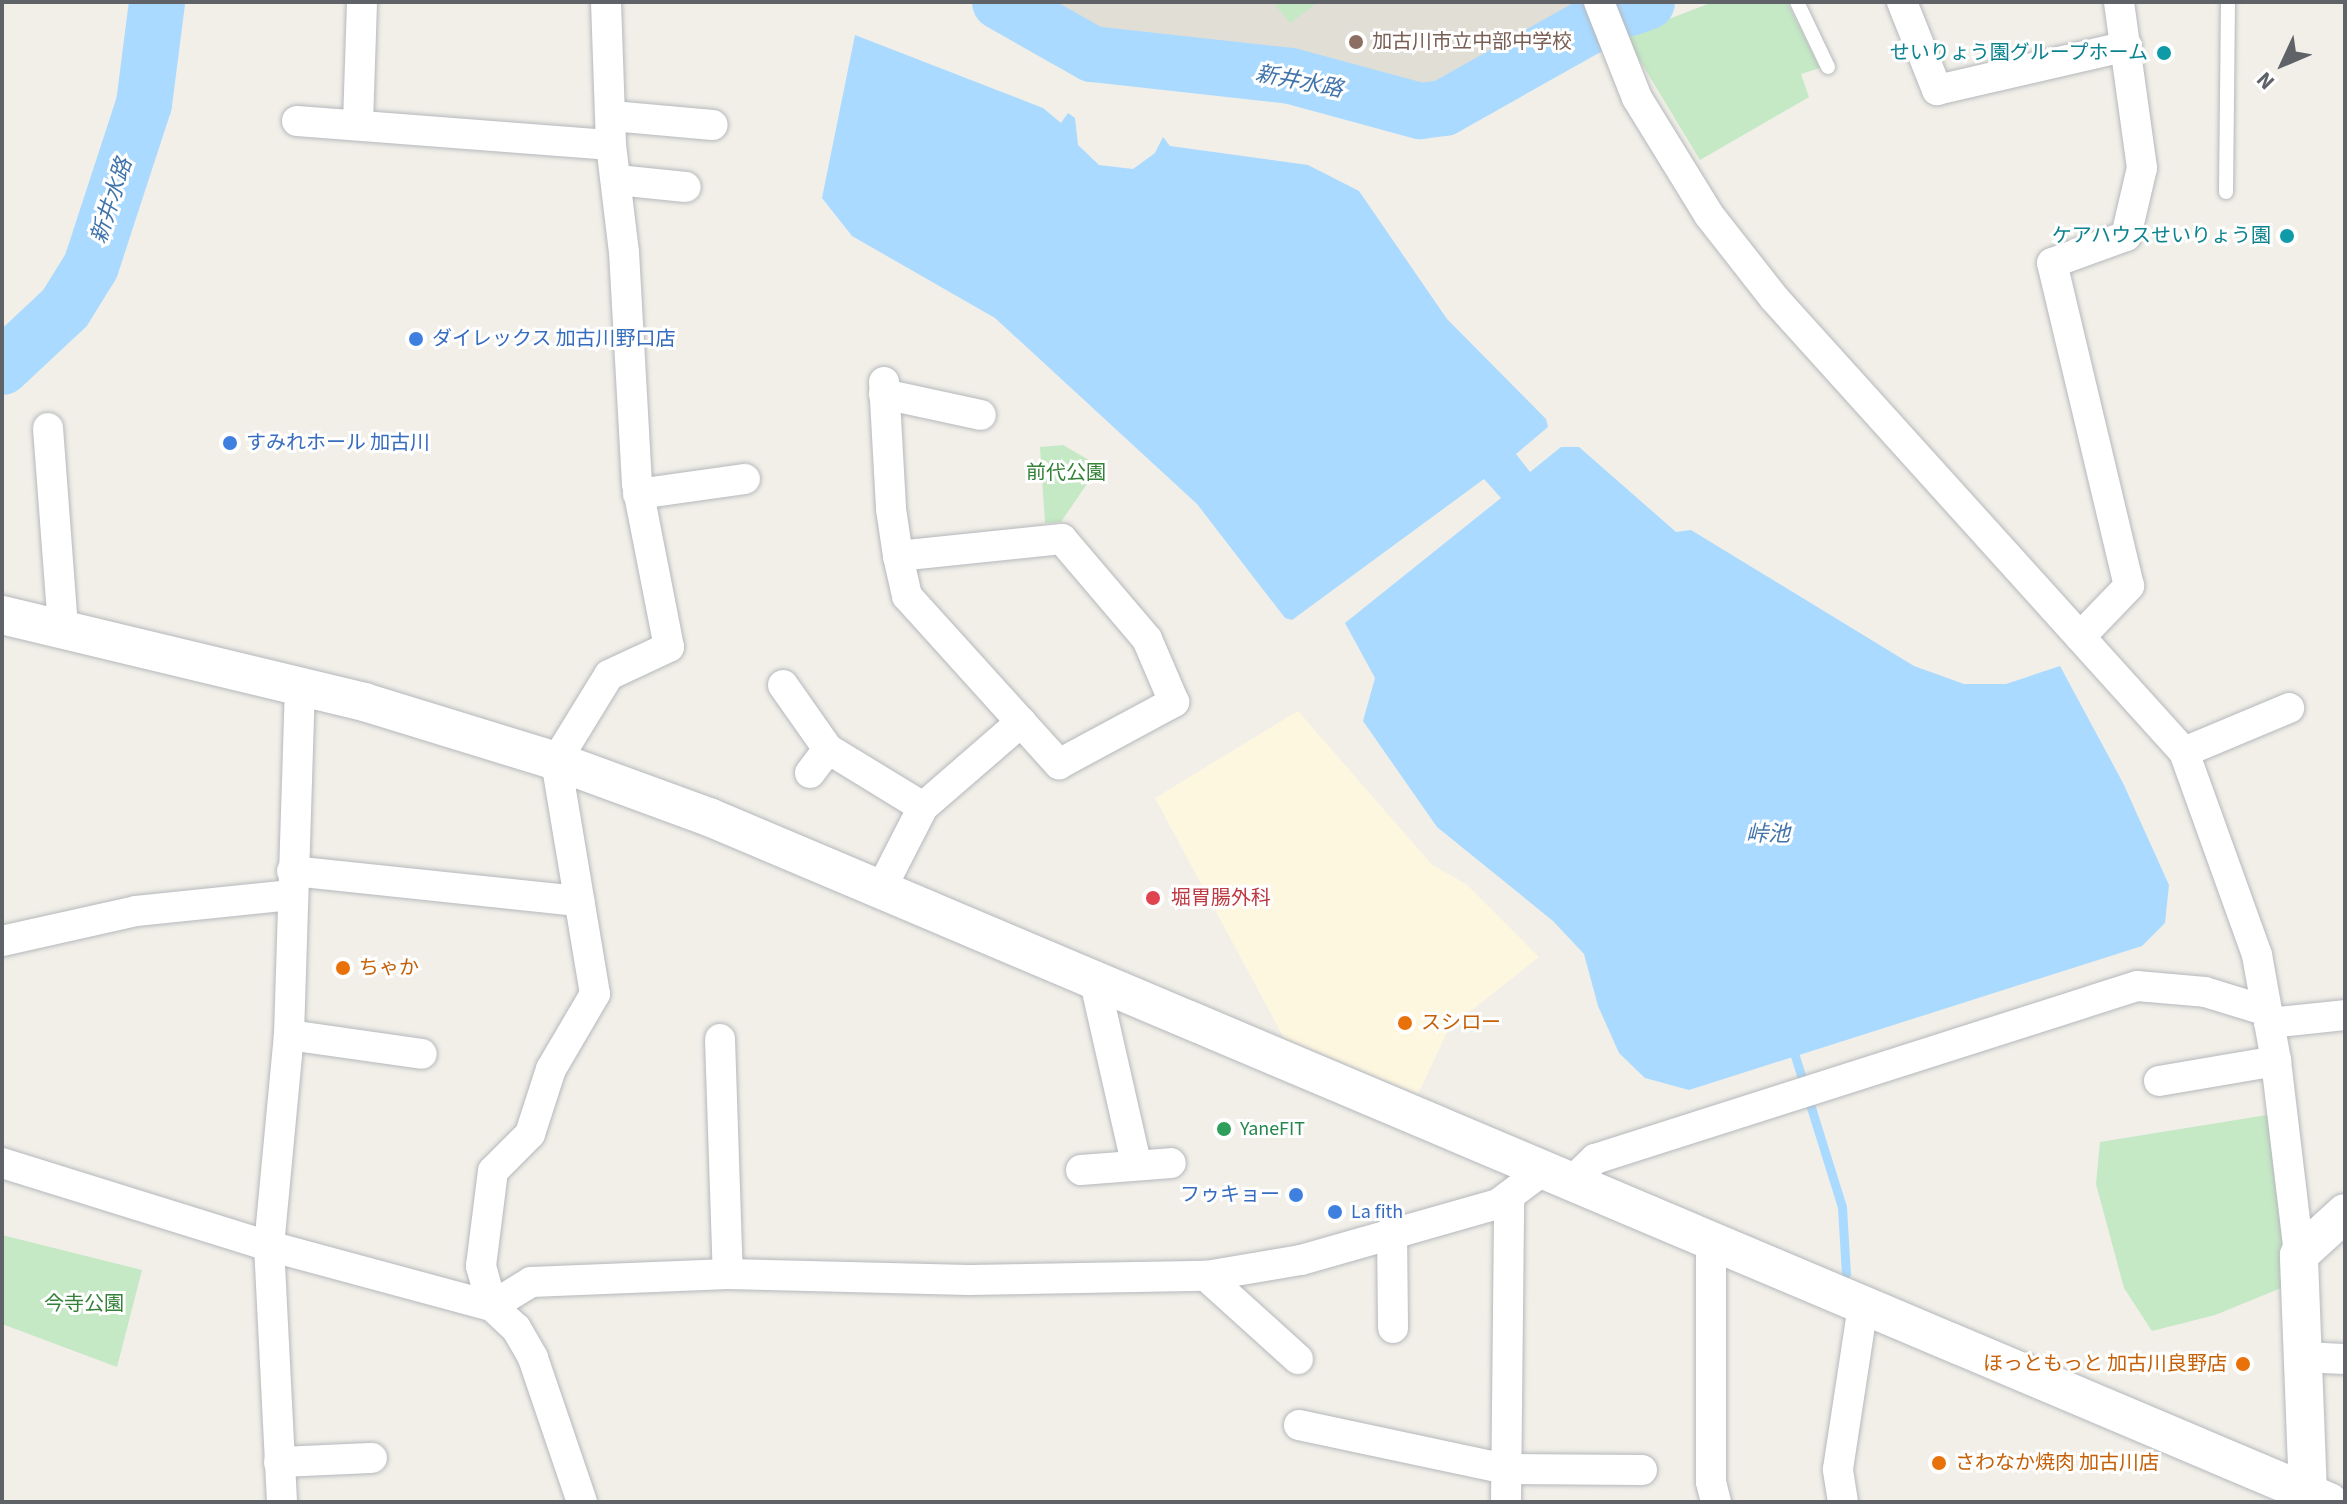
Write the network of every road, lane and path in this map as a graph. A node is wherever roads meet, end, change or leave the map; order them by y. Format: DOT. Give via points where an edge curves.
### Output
graph roads {
  1 [pos="362,2"];
  2 [pos="606,2"];
  3 [pos="1599,2"];
  4 [pos="1797,2"];
  5 [pos="1902,2"];
  6 [pos="2119,2"];
  7 [pos="2228,2"];
  8 [pos="2127,46"];
  9 [pos="1828,67"];
  10 [pos="297,121"];
  11 [pos="358,123"];
  12 [pos="713,125"];
  13 [pos="611,131"];
  14 [pos="617,180"];
  15 [pos="686,187"];
  16 [pos="2226,192"];
  17 [pos="981,415"];
  18 [pos="48,428"];
  19 [pos="745,479"];
  20 [pos="638,494"];
  21 [pos="898,556"];
  22 [pos="2,615"];
  23 [pos="63,628"];
  24 [pos="2080,637"];
  25 [pos="300,685"];
  26 [pos="783,685"];
  27 [pos="2289,708"];
  28 [pos="1021,722"];
  29 [pos="828,749"];
  30 [pos="2184,752"];
  31 [pos="556,761"];
  32 [pos="810,773"];
  33 [pos="923,807"];
  34 [pos="291,883"];
  35 [pos="881,889"];
  36 [pos="579,901"];
  37 [pos="2,941"];
  38 [pos="1094,978"];
  39 [pos="2345,1015"];
  40 [pos="2268,1017"];
  41 [pos="289,1035"];
  42 [pos="422,1054"];
  43 [pos="730,1057"];
  44 [pos="2276,1061"];
  45 [pos="2159,1081"];
  46 [pos="2,1163"];
  47 [pos="1136,1163"];
  48 [pos="1171,1163"];
  49 [pos="1081,1170"];
  50 [pos="1556,1177"];
  51 [pos="1509,1196"];
  52 [pos="2345,1213"];
  53 [pos="1392,1230"];
  54 [pos="1711,1240"];
  55 [pos="269,1246"];
  56 [pos="2299,1255"];
  57 [pos="728,1274"];
  58 [pos="1206,1276"];
  59 [pos="492,1306"];
  60 [pos="1863,1306"];
  61 [pos="1393,1328"];
  62 [pos="2302,1357"];
  63 [pos="1298,1359"];
  64 [pos="2345,1359"];
  65 [pos="1299,1425"];
  66 [pos="372,1458"];
  67 [pos="279,1462"];
  68 [pos="1506,1469"];
  69 [pos="1642,1470"];
  70 [pos="2315,1499"];
  71 [pos="282,1502"];
  72 [pos="582,1502"];
  73 [pos="1506,1502"];
  74 [pos="1716,1502"];
  75 [pos="1843,1502"];
  1 -- 11 [label="street"];
  2 -- 13 [label="street"];
  3 -- 24 [label="street" via="1637,98 1709,215 1774,298"];
  4 -- 9 [label="lane"];
  5 -- 8 [label="street" via="1937,90"];
  6 -- 8 [label="street"];
  7 -- 16 [label="lane"];
  8 -- 24 [label="street" via="2142,168 2126,236 2052,263 2129,586"];
  10 -- 11 [label="street"];
  11 -- 13 [label="street"];
  12 -- 13 [label="street"];
  13 -- 14 [label="street"];
  14 -- 15 [label="street"];
  14 -- 20 [label="street"];
  17 -- 21 [label="street" via="884,388"];
  18 -- 23 [label="street"];
  19 -- 20 [label="street"];
  20 -- 31 [label="street" via="669,647 609,675"];
  21 -- 28 [label="street" via="907,596"];
  21 -- 28 [label="street" via="1062,539 1147,639 1174,702 1059,764"];
  22 -- 23 [label="street"];
  23 -- 25 [label="street"];
  24 -- 30 [label="street"];
  25 -- 31 [label="street"];
  25 -- 34 [label="street"];
  26 -- 29 [label="street"];
  27 -- 30 [label="street"];
  28 -- 33 [label="street"];
  29 -- 32 [label="street"];
  29 -- 33 [label="street"];
  30 -- 40 [label="street" via="2257,955"];
  31 -- 35 [label="street"];
  31 -- 36 [label="street"];
  33 -- 35 [label="street"];
  34 -- 36 [label="street"];
  34 -- 37 [label="street" via="133,900"];
  34 -- 41 [label="street"];
  35 -- 38 [label="street"];
  36 -- 59 [label="street" via="595,994 551,1069 530,1134 493,1171 481,1266"];
  38 -- 47 [label="street"];
  38 -- 50 [label="street"];
  39 -- 40 [label="street"];
  40 -- 44 [label="street"];
  40 -- 50 [label="street" via="2205,992 2137,986 1595,1159"];
  41 -- 42 [label="street"];
  41 -- 55 [label="street"];
  43 -- 57 [label="street" via="736,1138"];
  44 -- 45 [label="street"];
  44 -- 56 [label="street"];
  46 -- 55 [label="street"];
  47 -- 48 [label="street"];
  47 -- 49 [label="street"];
  50 -- 51 [label="street"];
  50 -- 54 [label="street"];
  51 -- 53 [label="street" via="1498,1204"];
  51 -- 68 [label="street"];
  52 -- 56 [label="street"];
  53 -- 58 [label="street" via="1301,1260"];
  53 -- 61 [label="street"];
  54 -- 60 [label="street"];
  54 -- 74 [label="street" via="1711,1482"];
  55 -- 59 [label="street"];
  55 -- 67 [label="street"];
  56 -- 62 [label="street"];
  57 -- 58 [label="street" via="969,1280"];
  57 -- 59 [label="street" via="531,1282"];
  58 -- 63 [label="street"];
  59 -- 72 [label="street" via="516,1328 533,1358"];
  60 -- 70 [label="street"];
  60 -- 75 [label="street" via="1838,1469"];
  62 -- 64 [label="street"];
  62 -- 70 [label="street"];
  65 -- 68 [label="street" via="1354,1452"];
  66 -- 67 [label="street"];
  67 -- 71 [label="street"];
  68 -- 69 [label="street"];
  68 -- 73 [label="street"];
}
